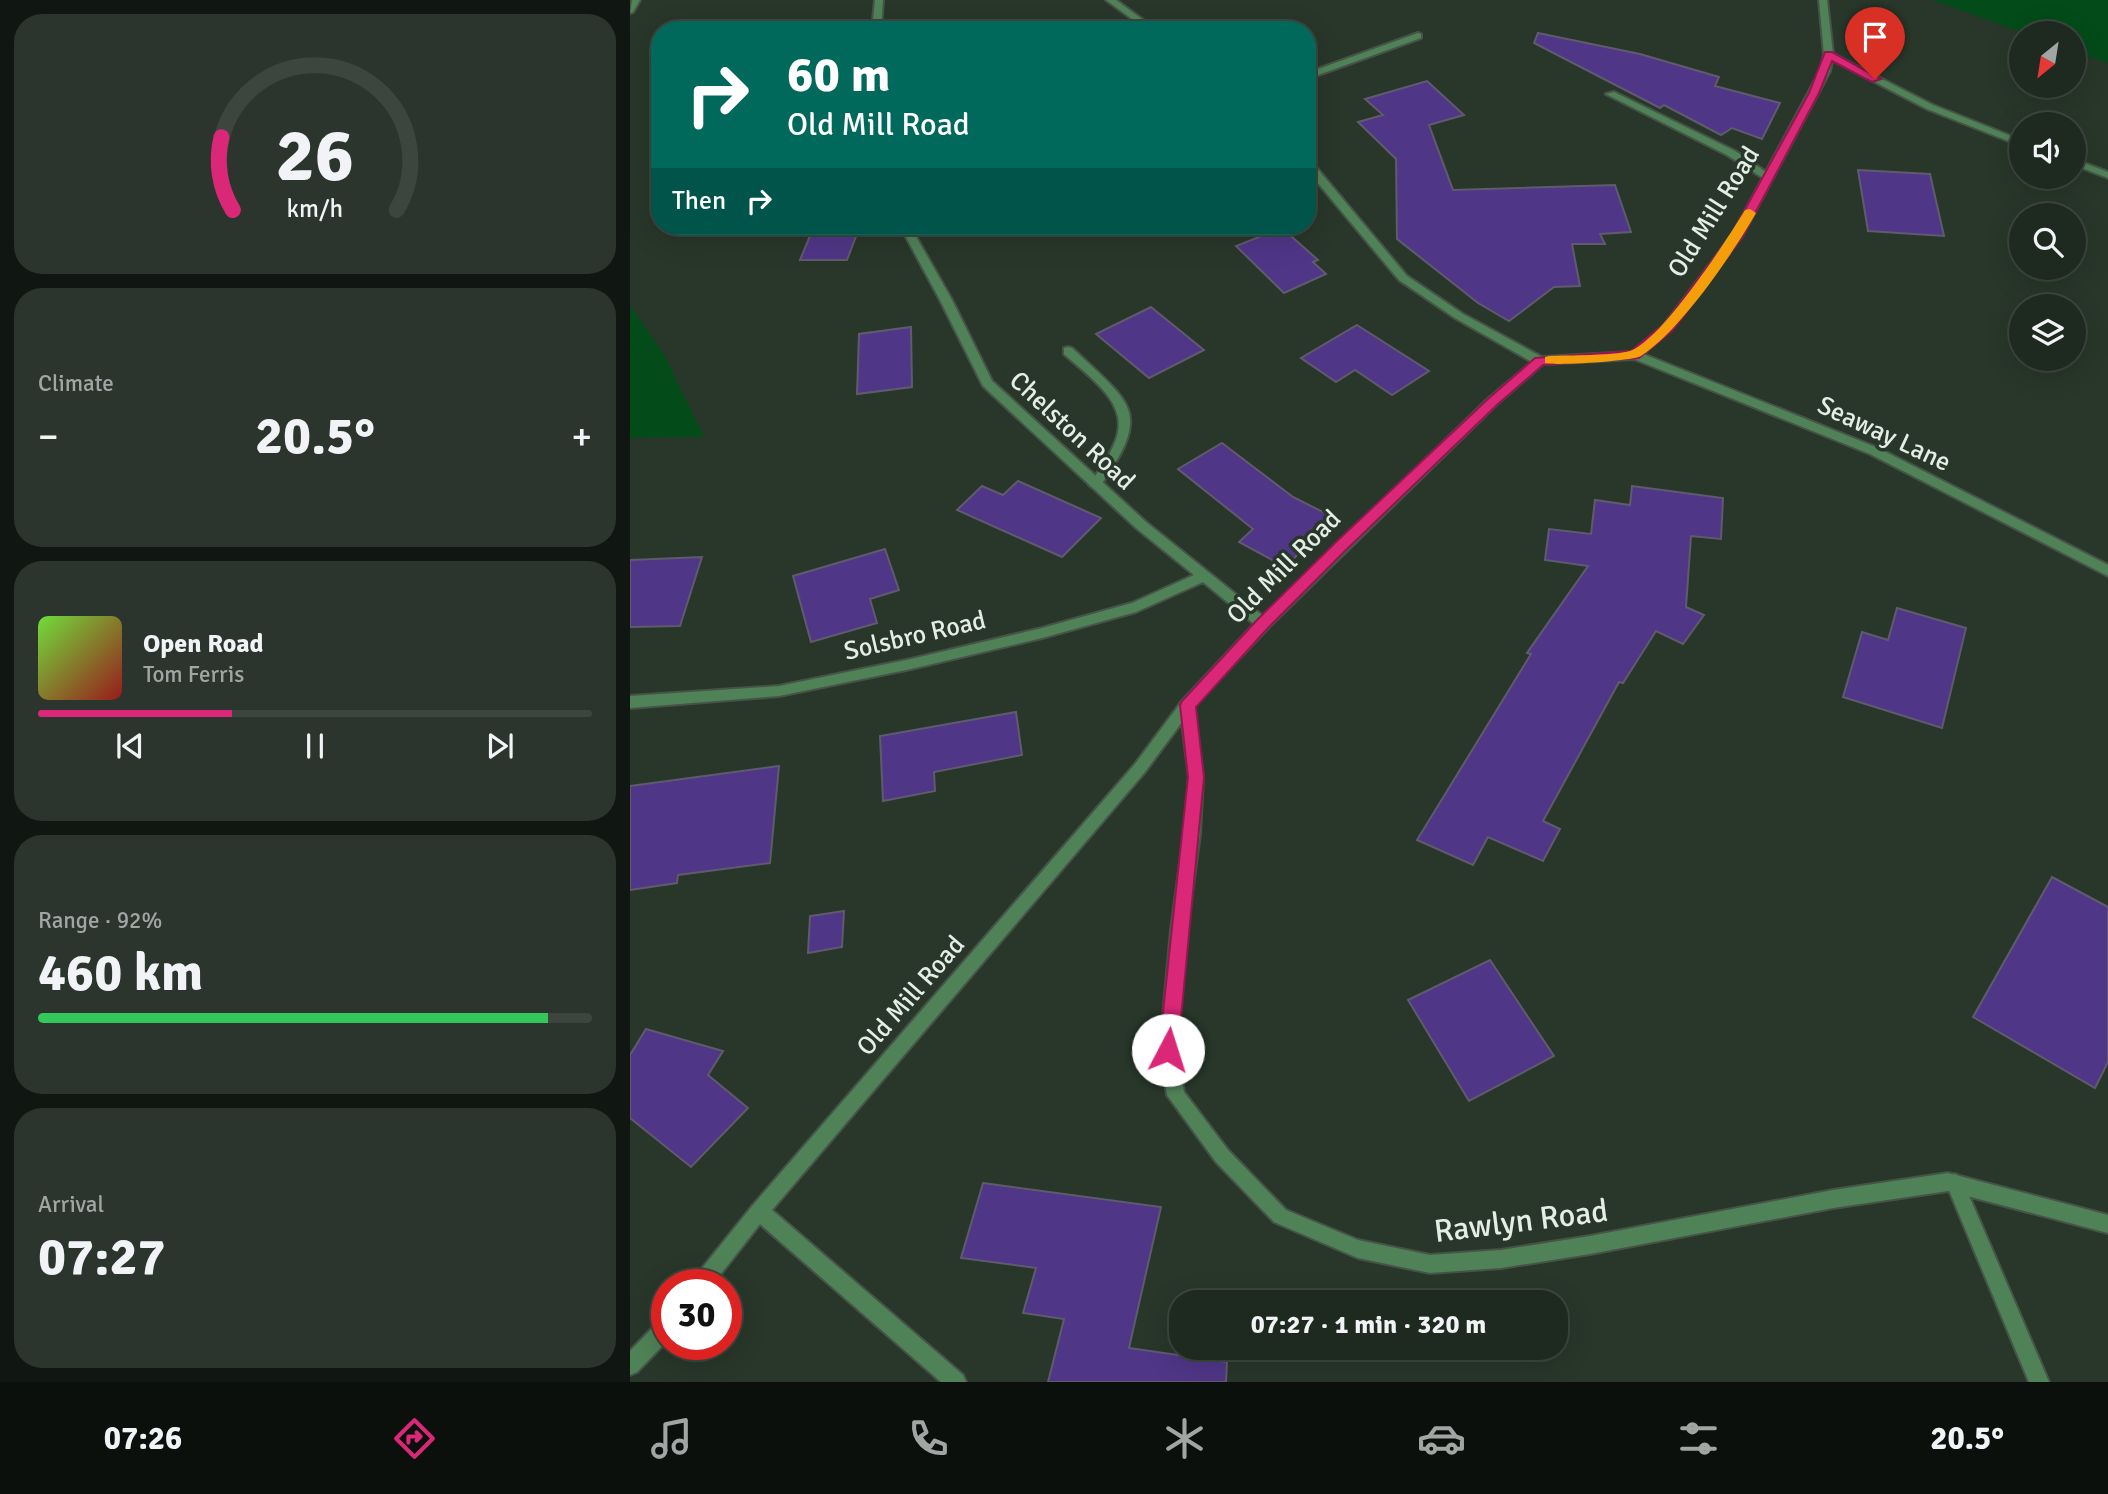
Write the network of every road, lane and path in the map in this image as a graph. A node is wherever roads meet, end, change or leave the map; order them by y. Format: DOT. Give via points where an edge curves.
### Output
graph roads {
  1 [pos="636,0"];
  2 [pos="878,0"];
  3 [pos="1110,0"];
  4 [pos="1823,0"];
  5 [pos="630,10"];
  6 [pos="877,21"];
  7 [pos="1140,21"];
  8 [pos="1418,36"];
  9 [pos="1829,55"];
  10 [pos="1316,73"];
  11 [pos="1611,94"];
  12 [pos="2009,138"];
  13 [pos="2086,167"];
  14 [pos="1316,174"];
  15 [pos="2108,175"];
  16 [pos="1769,178"];
  17 [pos="910,235"];
  18 [pos="1068,351"];
  19 [pos="1635,355"];
  20 [pos="1540,361"];
  21 [pos="1096,485"];
  22 [pos="2108,570"];
  23 [pos="1203,578"];
  24 [pos="1263,624"];
  25 [pos="630,702"];
  26 [pos="1188,705"];
  27 [pos="1955,1183"];
  28 [pos="759,1211"];
  29 [pos="2108,1224"];
  30 [pos="714,1269"];
  31 [pos="651,1343"];
  32 [pos="630,1364"];
  33 [pos="956,1382"];
  34 [pos="2039,1382"];
  1 -- 5 [label="street"];
  2 -- 6 [label="street"];
  3 -- 7 [label="street"];
  4 -- 9 [label="street, Old Mill Road"];
  8 -- 10 [label="street"];
  9 -- 12 [label="street" via="1930,107"];
  9 -- 16 [label="street, Old Mill Road"];
  11 -- 16 [label="street" via="1731,153"];
  13 -- 15 [label="street"];
  14 -- 20 [label="street" via="1403,278"];
  16 -- 19 [label="street, Old Mill Road" via="1737,236 1692,296 1668,327"];
  17 -- 21 [label="street, Chelston Road" via="987,383"];
  18 -- 21 [label="street" via="1123,404 1127,420 1114,460"];
  19 -- 20 [label="street"];
  19 -- 22 [label="street, Seaway Lane" via="1874,451"];
  20 -- 24 [label="street, Old Mill Road"];
  21 -- 23 [label="street, Chelston Road"];
  23 -- 24 [label="street, Chelston Road"];
  23 -- 25 [label="street, Solsbro Road" via="1136,607 911,664 779,691"];
  24 -- 26 [label="street, Old Mill Road"];
  26 -- 27 [label="street, Rawlyn Road" via="1196,777 1168,1050 1176,1096 1222,1156 1280,1216 1358,1249 1430,1264 1513,1257 1833,1199"];
  26 -- 28 [label="street, Old Mill Road" via="1113,800"];
  27 -- 29 [label="street, Rawlyn Road"];
  27 -- 34 [label="street"];
  28 -- 30 [label="street, Old Mill Road"];
  28 -- 33 [label="street"];
  31 -- 32 [label="street"];
}
